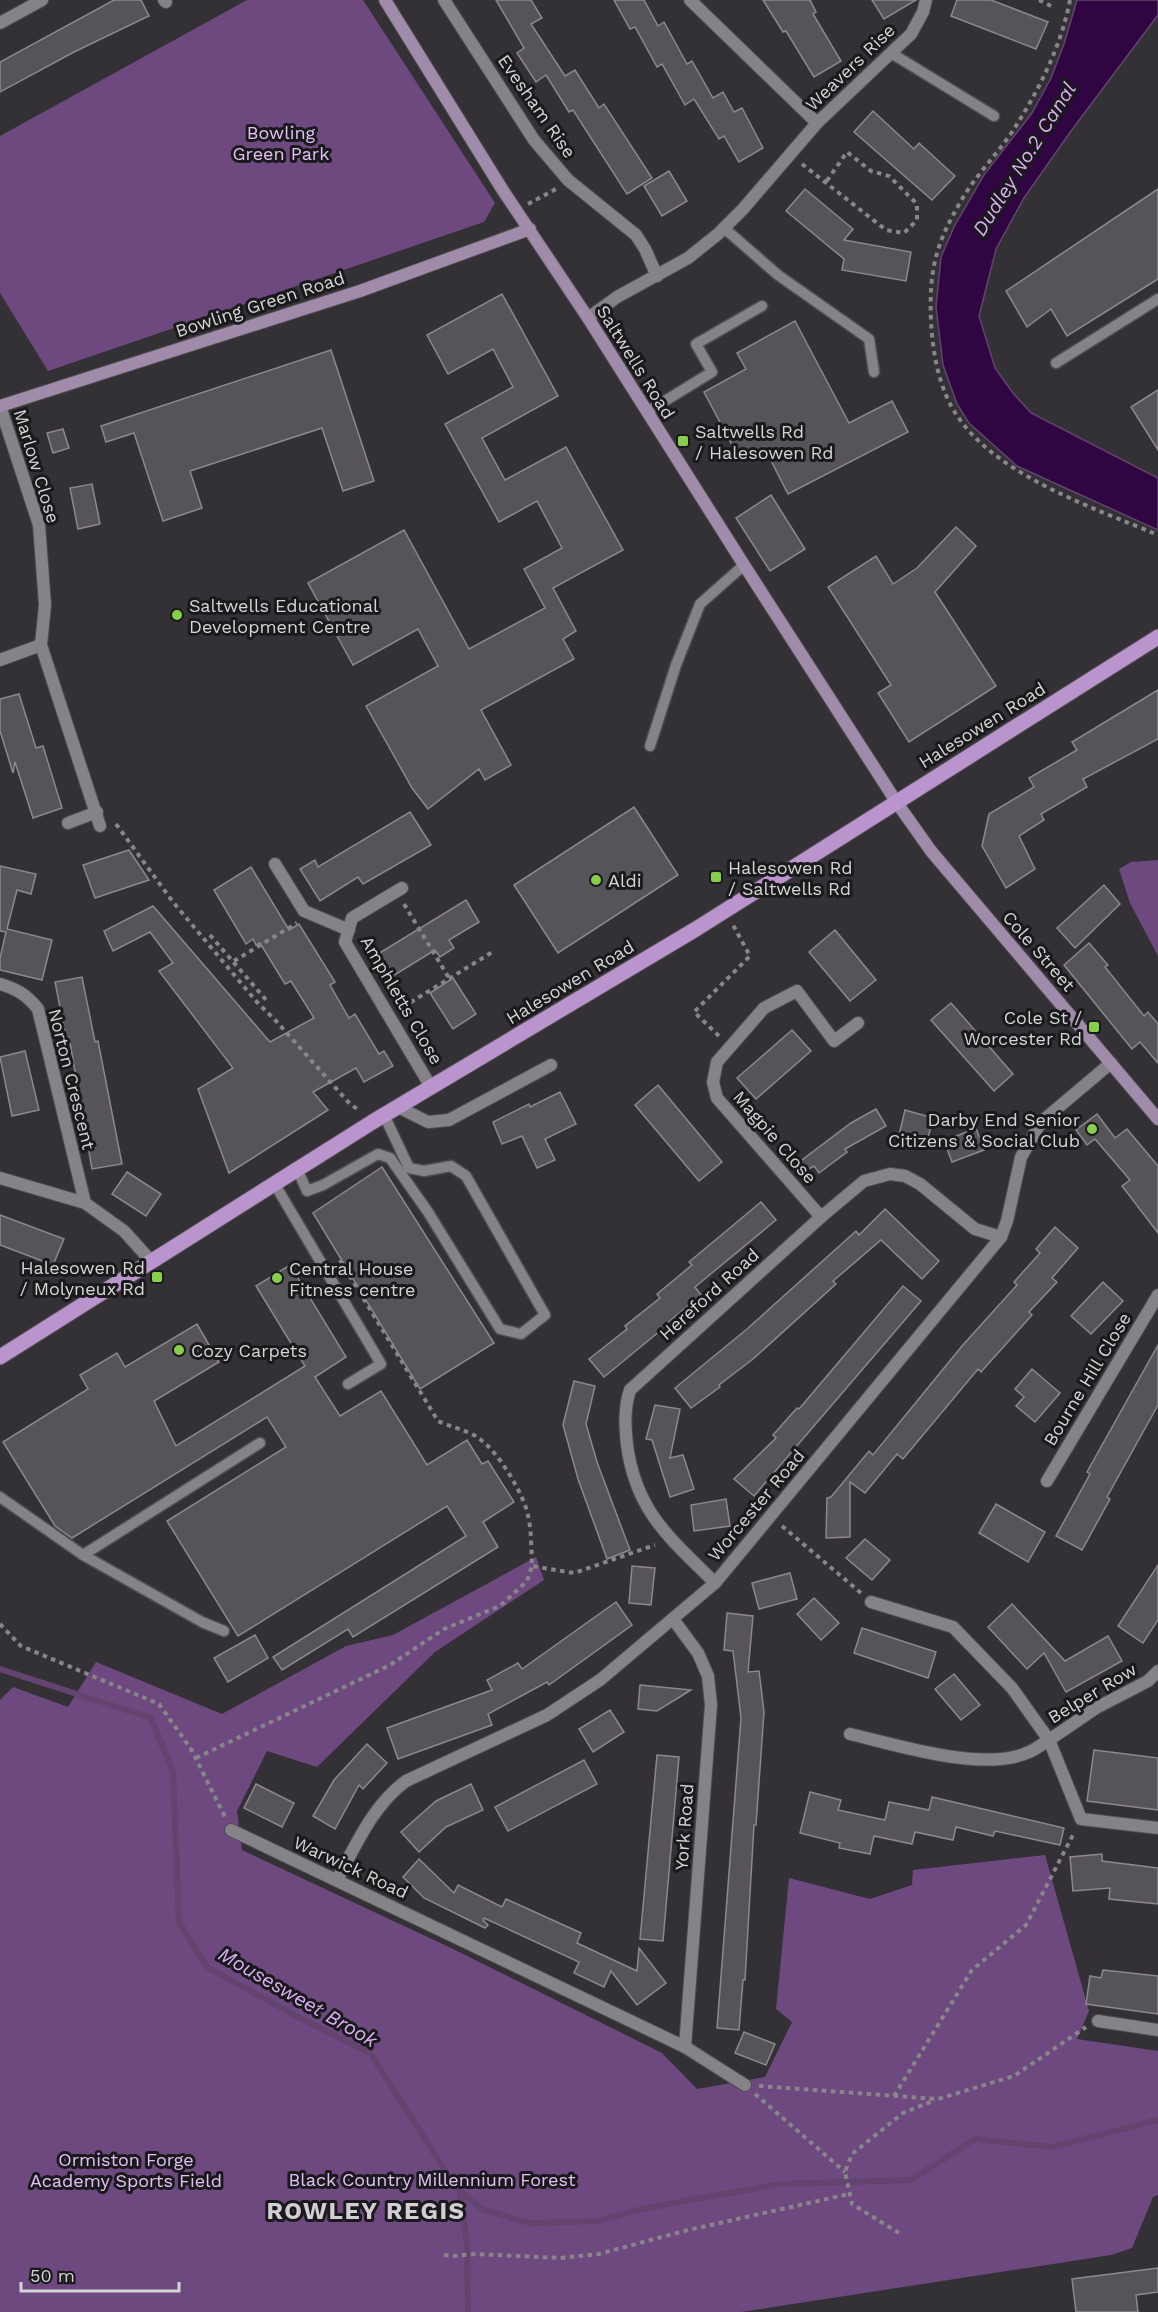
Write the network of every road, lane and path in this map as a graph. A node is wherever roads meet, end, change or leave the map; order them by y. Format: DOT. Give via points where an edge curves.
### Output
graph roads {
  1 [pos="42,0"];
  2 [pos="386,0"];
  3 [pos="444,0"];
  4 [pos="690,0"];
  5 [pos="926,0"];
  6 [pos="1038,0"];
  7 [pos="1070,0"];
  8 [pos="1053,7"];
  9 [pos="0,23"];
  10 [pos="891,52"];
  11 [pos="994,116"];
  12 [pos="817,123"];
  13 [pos="790,154"];
  14 [pos="570,182"];
  15 [pos="826,182"];
  16 [pos="516,210"];
  17 [pos="724,228"];
  18 [pos="530,229"];
  19 [pos="657,276"];
  20 [pos="1158,299"];
  21 [pos="762,306"];
  22 [pos="588,318"];
  23 [pos="1056,363"];
  24 [pos="874,372"];
  25 [pos="0,406"];
  26 [pos="647,412"];
  27 [pos="1158,535"];
  28 [pos="744,566"];
  29 [pos="1158,637"];
  30 [pos="41,645"];
  31 [pos="0,660"];
  32 [pos="650,746"];
  33 [pos="897,803"];
  34 [pos="97,812"];
  35 [pos="68,823"];
  36 [pos="100,826"];
  37 [pos="275,864"];
  38 [pos="399,890"];
  39 [pos="725,910"];
  40 [pos="312,914"];
  41 [pos="349,930"];
  42 [pos="210,934"];
  43 [pos="494,951"];
  44 [pos="234,961"];
  45 [pos="449,978"];
  46 [pos="0,984"];
  47 [pos="267,1000"];
  48 [pos="389,1016"];
  49 [pos="858,1023"];
  50 [pos="730,1047"];
  51 [pos="1111,1063"];
  52 [pos="551,1065"];
  53 [pos="431,1088"];
  54 [pos="398,1107"];
  55 [pos="379,1118"];
  56 [pos="1158,1119"];
  57 [pos="297,1169"];
  58 [pos="0,1178"];
  59 [pos="274,1183"];
  60 [pos="85,1203"];
  61 [pos="821,1217"];
  62 [pos="1001,1237"];
  63 [pos="336,1253"];
  64 [pos="151,1261"];
  65 [pos="1158,1295"];
  66 [pos="0,1357"];
  67 [pos="348,1384"];
  68 [pos="260,1443"];
  69 [pos="1047,1481"];
  70 [pos="0,1497"];
  71 [pos="770,1515"];
  72 [pos="671,1540"];
  73 [pos="83,1555"];
  74 [pos="532,1566"];
  75 [pos="715,1583"];
  76 [pos="871,1602"];
  77 [pos="673,1619"];
  78 [pos="0,1624"];
  79 [pos="224,1631"];
  80 [pos="1158,1671"];
  81 [pos="850,1734"];
  82 [pos="1049,1740"];
  83 [pos="196,1758"];
  84 [pos="1081,1819"];
  85 [pos="1158,1828"];
  86 [pos="231,1830"];
  87 [pos="337,1880"];
  88 [pos="1098,2021"];
  89 [pos="1158,2030"];
  90 [pos="684,2047"];
  91 [pos="745,2085"];
  92 [pos="894,2096"];
  93 [pos="938,2099"];
  94 [pos="845,2172"];
  95 [pos="849,2192"];
  96 [pos="899,2233"];
  97 [pos="444,2255"];
  1 -- 9 [label="street"];
  2 -- 16 [label="street, Saltwells Road"];
  3 -- 14 [label="street, Evesham Rise" via="534,140"];
  4 -- 12 [label="street"];
  5 -- 10 [label="street, Weavers Rise" via="911,34"];
  6 -- 8 [label="path"];
  7 -- 27 [label="path" via="1039,88 961,200 944,233 934,260 931,286 932,341 943,388 957,416 975,438 1023,475"];
  10 -- 11 [label="lane"];
  10 -- 12 [label="street, Weavers Rise"];
  12 -- 13 [label="street, Weavers Rise"];
  13 -- 15 [label="path"];
  13 -- 17 [label="street, Weavers Rise"];
  14 -- 16 [label="path"];
  14 -- 19 [label="street, Evesham Rise" via="636,235"];
  15 -- 15 [label="path" via="886,230 904,233 917,220 917,204 889,176 871,171 847,152"];
  16 -- 18 [label="street, Saltwells Road"];
  17 -- 19 [label="street, Weavers Rise" via="688,258"];
  17 -- 24 [label="lane" via="778,275 869,339"];
  18 -- 22 [label="street, Saltwells Road"];
  18 -- 25 [label="street, Bowling Green Road" via="360,291"];
  19 -- 22 [label="street, Weavers Rise"];
  20 -- 23 [label="lane"];
  21 -- 26 [label="lane" via="696,344 712,372"];
  22 -- 26 [label="street, Saltwells Road"];
  25 -- 30 [label="street, Marlow Close" via="39,525 45,605"];
  26 -- 28 [label="street, Saltwells Road"];
  28 -- 32 [label="lane" via="700,604"];
  28 -- 33 [label="street, Saltwells Road"];
  29 -- 33 [label="main road, Halesowen Road"];
  30 -- 31 [label="street"];
  30 -- 34 [label="street, Marlow Close"];
  33 -- 39 [label="main road, Halesowen Road"];
  33 -- 51 [label="street, Cole Street" via="931,851"];
  34 -- 35 [label="street"];
  34 -- 36 [label="street, Marlow Close"];
  36 -- 55 [label="path" via="115,824 173,902 256,1001 350,1104"];
  37 -- 40 [label="street, Amphletts Close" via="304,910"];
  38 -- 41 [label="street, Amphletts Close" via="352,918"];
  38 -- 45 [label="path"];
  39 -- 50 [label="path" via="750,956 694,1012"];
  39 -- 53 [label="main road, Halesowen Road"];
  40 -- 41 [label="street, Amphletts Close"];
  40 -- 44 [label="path"];
  41 -- 48 [label="street, Amphletts Close" via="345,942"];
  42 -- 44 [label="path"];
  43 -- 45 [label="path"];
  44 -- 47 [label="path"];
  45 -- 48 [label="path"];
  46 -- 60 [label="street, Norton Crescent" via="15,988 38,1010"];
  48 -- 53 [label="street, Amphletts Close"];
  49 -- 50 [label="street, Magpie Close" via="834,1041 797,991 764,1008"];
  50 -- 61 [label="street, Magpie Close" via="717,1062 713,1082 717,1098"];
  51 -- 56 [label="street, Cole Street"];
  51 -- 62 [label="street, Worcester Road" via="1041,1122 1021,1157"];
  52 -- 54 [label="street" via="450,1120 428,1122"];
  53 -- 54 [label="main road, Halesowen Road"];
  54 -- 55 [label="main road, Halesowen Road"];
  55 -- 57 [label="main road, Halesowen Road"];
  55 -- 57 [label="lane" via="409,1168 424,1171 451,1166 466,1176 545,1315 521,1334 500,1329 390,1158 378,1154 307,1191"];
  57 -- 59 [label="main road, Halesowen Road"];
  58 -- 60 [label="street"];
  59 -- 64 [label="main road, Halesowen Road"];
  59 -- 67 [label="lane" via="381,1364"];
  60 -- 64 [label="street" via="124,1231"];
  61 -- 62 [label="street, Hereford Road" via="864,1181 890,1174 920,1184 975,1229"];
  61 -- 72 [label="street, Hereford Road" via="630,1390 625,1425 629,1461 649,1514"];
  62 -- 71 [label="street, Worcester Road"];
  63 -- 74 [label="path" via="438,1421 474,1435 492,1447 525,1506"];
  64 -- 66 [label="main road, Halesowen Road"];
  65 -- 69 [label="street, Bourne Hill Close"];
  68 -- 73 [label="lane"];
  70 -- 73 [label="lane"];
  71 -- 75 [label="street, Worcester Road"];
  71 -- 76 [label="path"];
  72 -- 74 [label="path" via="574,1573"];
  72 -- 75 [label="street, Hereford Road"];
  73 -- 79 [label="lane"];
  74 -- 83 [label="path" via="527,1581 500,1606 444,1629 390,1665"];
  75 -- 77 [label="street, Worcester Road"];
  76 -- 82 [label="street, Belper Row" via="953,1627 1012,1688"];
  77 -- 87 [label="street, Worcester Road" via="600,1680 547,1715 406,1781 391,1792 369,1821"];
  77 -- 90 [label="street, York Road" via="698,1653 708,1676 711,1705"];
  78 -- 83 [label="path" via="21,1646 159,1704"];
  80 -- 82 [label="street, Belper Row" via="1148,1681 1096,1708"];
  81 -- 82 [label="street" via="952,1758 993,1759 1027,1753"];
  82 -- 84 [label="street"];
  83 -- 86 [label="path"];
  84 -- 85 [label="street"];
  84 -- 92 [label="path" via="1026,1925 972,1970"];
  86 -- 87 [label="street, Warwick Road"];
  87 -- 90 [label="street, Warwick Road"];
  88 -- 89 [label="street"];
  88 -- 93 [label="path" via="1014,2076"];
  90 -- 91 [label="street, Warwick Road"];
  91 -- 92 [label="path"];
  91 -- 94 [label="path"];
  92 -- 93 [label="path"];
  93 -- 94 [label="path" via="903,2113 852,2154"];
  94 -- 95 [label="path"];
  95 -- 96 [label="path" via="852,2204"];
  95 -- 97 [label="path" via="599,2254 560,2258"];
}
